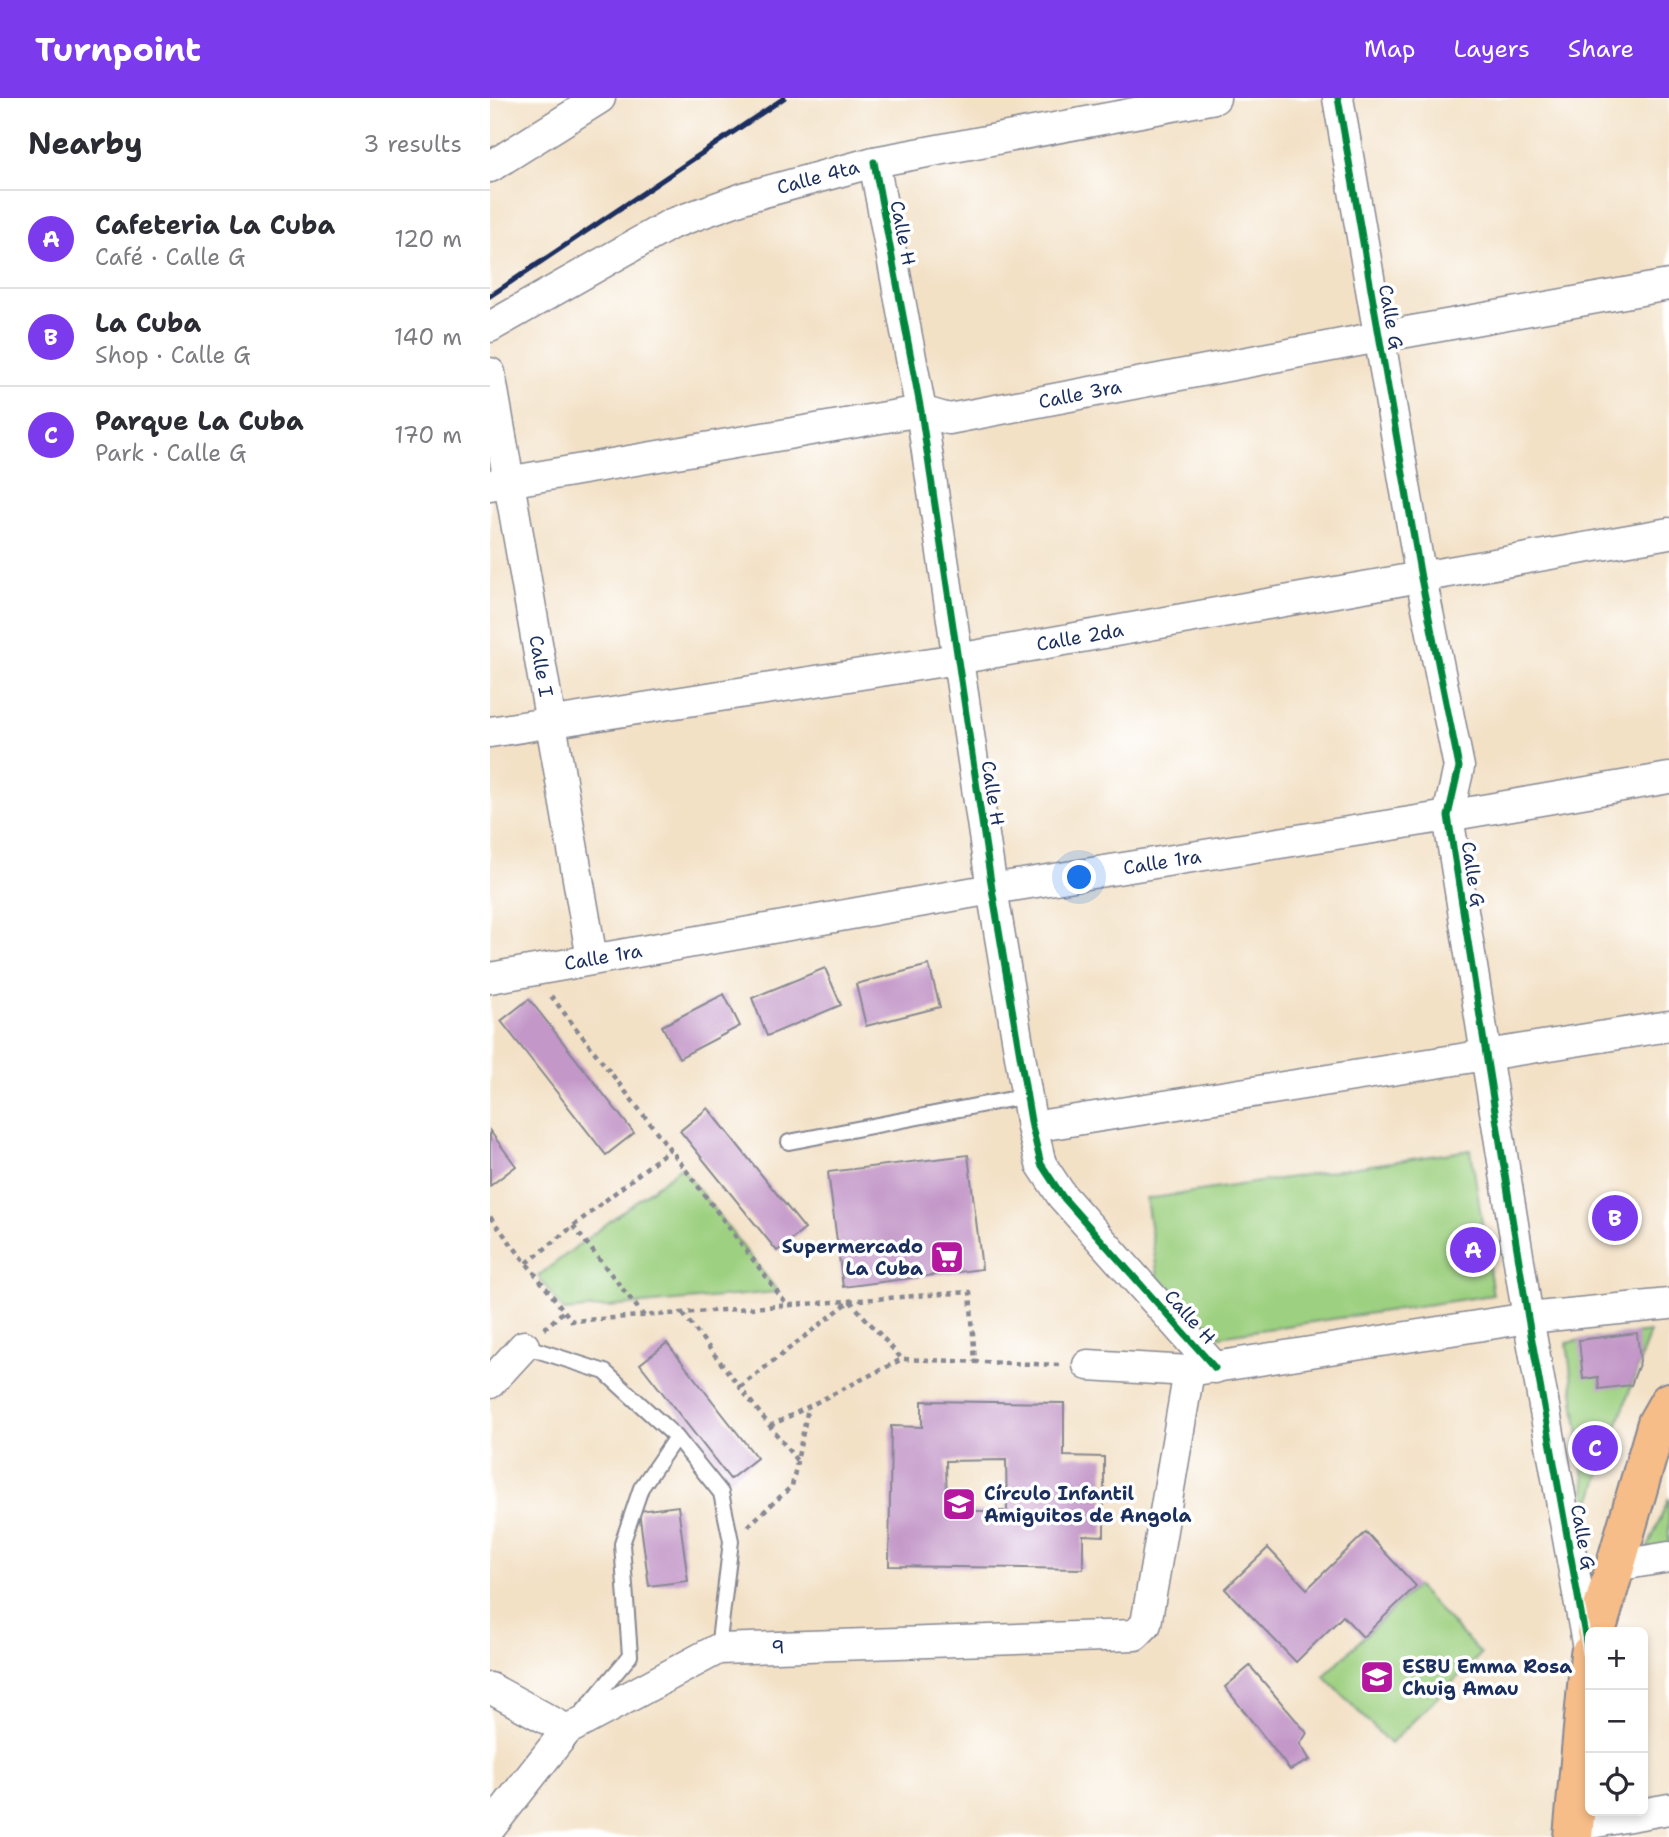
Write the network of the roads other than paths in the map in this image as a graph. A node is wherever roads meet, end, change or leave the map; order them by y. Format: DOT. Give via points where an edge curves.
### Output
graph roads {
  1 [pos="600,98"];
  2 [pos="1215,98"];
  3 [pos="1338,98"];
  4 [pos="874,162"];
  5 [pos="490,167"];
  6 [pos="1669,285"];
  7 [pos="490,327"];
  8 [pos="1378,337"];
  9 [pos="490,373"];
  10 [pos="921,411"];
  11 [pos="499,483"];
  12 [pos="1669,533"];
  13 [pos="1421,578"];
  14 [pos="957,659"];
  15 [pos="551,722"];
  16 [pos="490,732"];
  17 [pos="1669,778"];
  18 [pos="1448,816"];
  19 [pos="992,889"];
  20 [pos="592,959"];
  21 [pos="490,978"];
  22 [pos="1669,1026"];
  23 [pos="1488,1055"];
  24 [pos="1027,1096"];
  25 [pos="1032,1127"];
  26 [pos="789,1142"];
  27 [pos="1669,1304"];
  28 [pos="1528,1318"];
  29 [pos="524,1346"];
  30 [pos="1088,1366"];
  31 [pos="1202,1370"];
  32 [pos="490,1383"];
  33 [pos="1669,1402"];
  34 [pos="676,1437"];
  35 [pos="1669,1557"];
  36 [pos="1615,1566"];
  37 [pos="1588,1627"];
  38 [pos="1598,1627"];
  39 [pos="718,1649"];
  40 [pos="490,1688"];
  41 [pos="1588,1690"];
  42 [pos="567,1730"];
  43 [pos="1669,1809"];
  44 [pos="490,1828"];
  45 [pos="1574,1831"];
  1 -- 5 [label="street"];
  2 -- 4 [label="street, Calle 4ta"];
  3 -- 8 [label="street, Calle G"];
  4 -- 7 [label="street, Calle 4ta" via="746,197 671,224"];
  4 -- 10 [label="street, Calle H"];
  6 -- 8 [label="street, Calle 3ra"];
  8 -- 10 [label="street, Calle 3ra" via="949,419"];
  8 -- 13 [label="street, Calle G"];
  9 -- 11 [label="street, Calle I"];
  10 -- 11 [label="street, Calle 3ra"];
  10 -- 14 [label="street, Calle H"];
  11 -- 15 [label="street, Calle I"];
  12 -- 13 [label="street, Calle 2da"];
  13 -- 14 [label="street, Calle 2da"];
  13 -- 18 [label="street, Calle G" via="1459,767"];
  14 -- 15 [label="street, Calle 2da"];
  14 -- 19 [label="street, Calle H"];
  15 -- 16 [label="street, Calle 2da"];
  15 -- 20 [label="street, Calle I"];
  17 -- 18 [label="street, Calle 1ra"];
  18 -- 19 [label="street, Calle 1ra"];
  18 -- 23 [label="street, Calle G"];
  19 -- 20 [label="street, Calle 1ra"];
  19 -- 24 [label="street, Calle H"];
  20 -- 21 [label="street, Calle 1ra"];
  22 -- 23 [label="street"];
  23 -- 25 [label="street"];
  23 -- 28 [label="street, Calle G"];
  24 -- 25 [label="street, Calle H"];
  24 -- 26 [label="lane"];
  25 -- 31 [label="street, Calle H" via="1041,1164 1062,1196"];
  27 -- 28 [label="street"];
  28 -- 31 [label="street"];
  28 -- 37 [label="street, Calle G"];
  29 -- 32 [label="street"];
  29 -- 34 [label="lane" via="605,1372"];
  30 -- 31 [label="street"];
  31 -- 39 [label="street, 9" via="1146,1624 1135,1635"];
  33 -- 36 [label="main road" via="1657,1423"];
  34 -- 39 [label="lane" via="721,1493 731,1541"];
  34 -- 42 [label="lane" via="641,1488 622,1544 631,1656"];
  35 -- 36 [label="street"];
  36 -- 38 [label="main road"];
  39 -- 42 [label="street, 9"];
  40 -- 42 [label="street"];
  41 -- 45 [label="main road"];
  42 -- 44 [label="street, 9"];
  43 -- 45 [label="street"];
}
